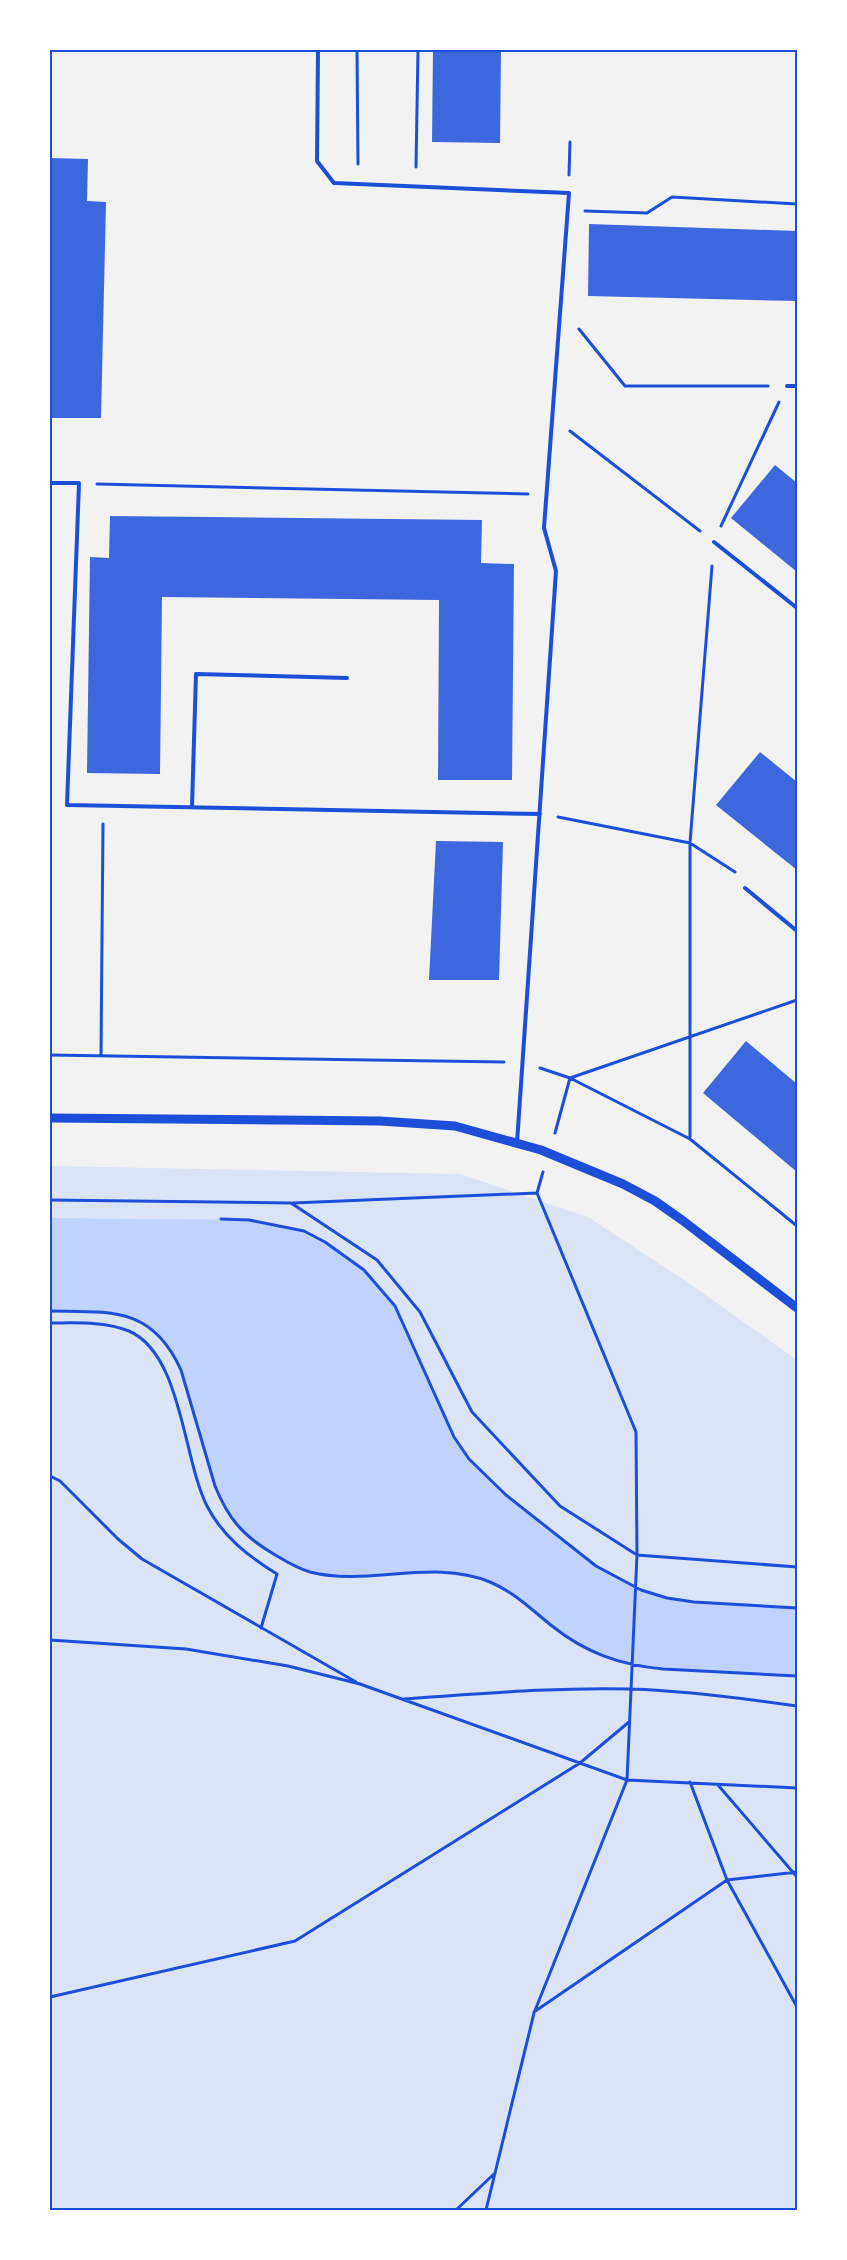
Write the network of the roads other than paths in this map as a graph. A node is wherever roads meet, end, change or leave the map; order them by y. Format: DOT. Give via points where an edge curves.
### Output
graph roads {
  1 [pos="318,50"];
  2 [pos="786,386"];
  3 [pos="797,386"];
  4 [pos="50,483"];
  5 [pos="714,542"];
  6 [pos="797,608"];
  7 [pos="347,678"];
  8 [pos="192,807"];
  9 [pos="540,814"];
  10 [pos="745,888"];
  11 [pos="797,931"];
  12 [pos="50,1118"];
  13 [pos="517,1144"];
  14 [pos="797,1308"];
  1 -- 9 [label="lane" via="317,161 334,183 569,194 544,528 556,571"];
  2 -- 3 [label="lane"];
  4 -- 8 [label="lane" via="79,483 67,805"];
  5 -- 6 [label="lane"];
  7 -- 8 [label="lane" via="196,674"];
  8 -- 9 [label="lane"];
  9 -- 13 [label="lane"];
  10 -- 11 [label="lane"];
  12 -- 13 [label="street" via="390,1122 455,1126"];
  13 -- 14 [label="street" via="549,1153 654,1200"];
}
